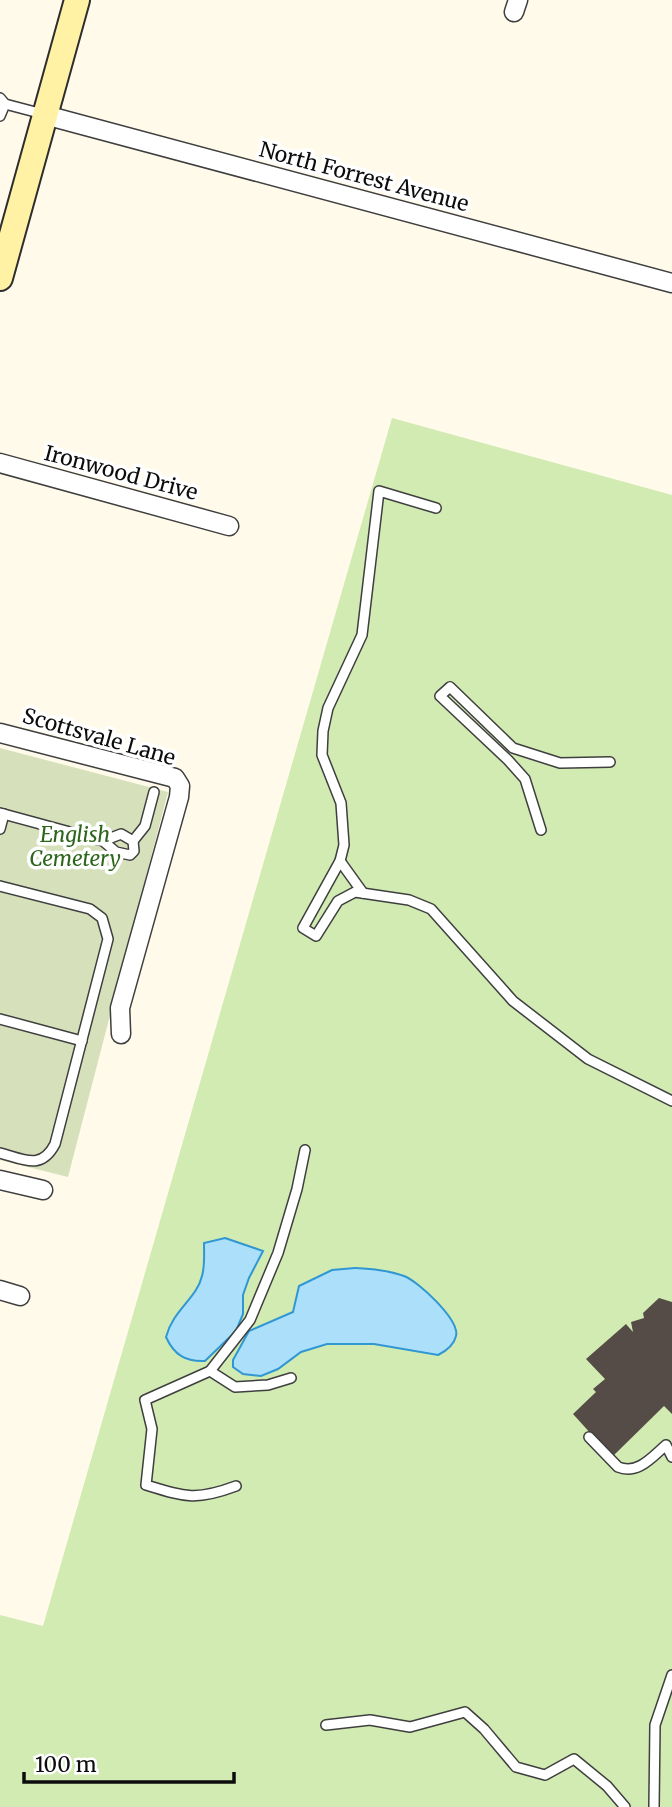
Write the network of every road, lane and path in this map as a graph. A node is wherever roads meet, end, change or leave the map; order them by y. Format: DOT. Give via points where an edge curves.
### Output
graph roads {
  1 [pos="77,0"];
  2 [pos="2,101"];
  3 [pos="45,115"];
  4 [pos="0,116"];
  5 [pos="0,278"];
  6 [pos="672,283"];
  7 [pos="0,463"];
  8 [pos="436,508"];
  9 [pos="229,526"];
  10 [pos="0,733"];
  11 [pos="610,762"];
  12 [pos="154,792"];
  13 [pos="2,814"];
  14 [pos="0,829"];
  15 [pos="541,830"];
  16 [pos="103,841"];
  17 [pos="133,841"];
  18 [pos="340,861"];
  19 [pos="0,886"];
  20 [pos="363,893"];
  21 [pos="0,1019"];
  22 [pos="121,1034"];
  23 [pos="82,1041"];
  24 [pos="672,1101"];
  25 [pos="305,1150"];
  26 [pos="0,1153"];
  27 [pos="0,1180"];
  28 [pos="43,1190"];
  29 [pos="0,1290"];
  30 [pos="20,1296"];
  31 [pos="210,1371"];
  32 [pos="291,1378"];
  33 [pos="589,1437"];
  34 [pos="672,1457"];
  35 [pos="236,1486"];
  36 [pos="672,1675"];
  37 [pos="326,1726"];
  38 [pos="654,1805"];
  39 [pos="625,1807"];
  40 [pos="642,1807"];
  1 -- 3 [label="main road"];
  2 -- 3 [label="lane"];
  2 -- 4 [label="lane"];
  3 -- 5 [label="main road"];
  3 -- 6 [label="street, North Forrest Avenue"];
  7 -- 9 [label="street, Ironwood Drive"];
  8 -- 18 [label="lane" via="379,491 362,635 328,708 323,732 322,755 341,803 344,825"];
  10 -- 22 [label="street, Scottsvale Lane" via="175,778 180,786 120,1008"];
  11 -- 15 [label="lane" via="560,763 513,748 450,687 440,696 525,779"];
  12 -- 17 [label="lane" via="145,826"];
  13 -- 14 [label="lane"];
  13 -- 16 [label="lane"];
  16 -- 17 [label="lane" via="121,834"];
  16 -- 17 [label="lane" via="123,855 134,851"];
  18 -- 20 [label="lane"];
  18 -- 20 [label="lane" via="303,928 316,936 338,901"];
  19 -- 23 [label="lane" via="90,909 106,924 108,939"];
  20 -- 24 [label="lane" via="409,900 431,909 513,1001 588,1059"];
  21 -- 23 [label="lane"];
  23 -- 26 [label="lane" via="51,1153 33,1161"];
  25 -- 31 [label="lane" via="278,1253 250,1320"];
  27 -- 28 [label="street"];
  29 -- 30 [label="street"];
  31 -- 32 [label="lane" via="236,1387"];
  31 -- 35 [label="lane" via="145,1400 152,1429 146,1485 184,1497 210,1496"];
  33 -- 34 [label="lane" via="624,1469 635,1469 666,1445"];
  36 -- 38 [label="lane" via="655,1725"];
  37 -- 39 [label="lane" via="370,1720 410,1727 466,1713 516,1767 545,1775 574,1759"];
  38 -- 40 [label="lane"];
}
